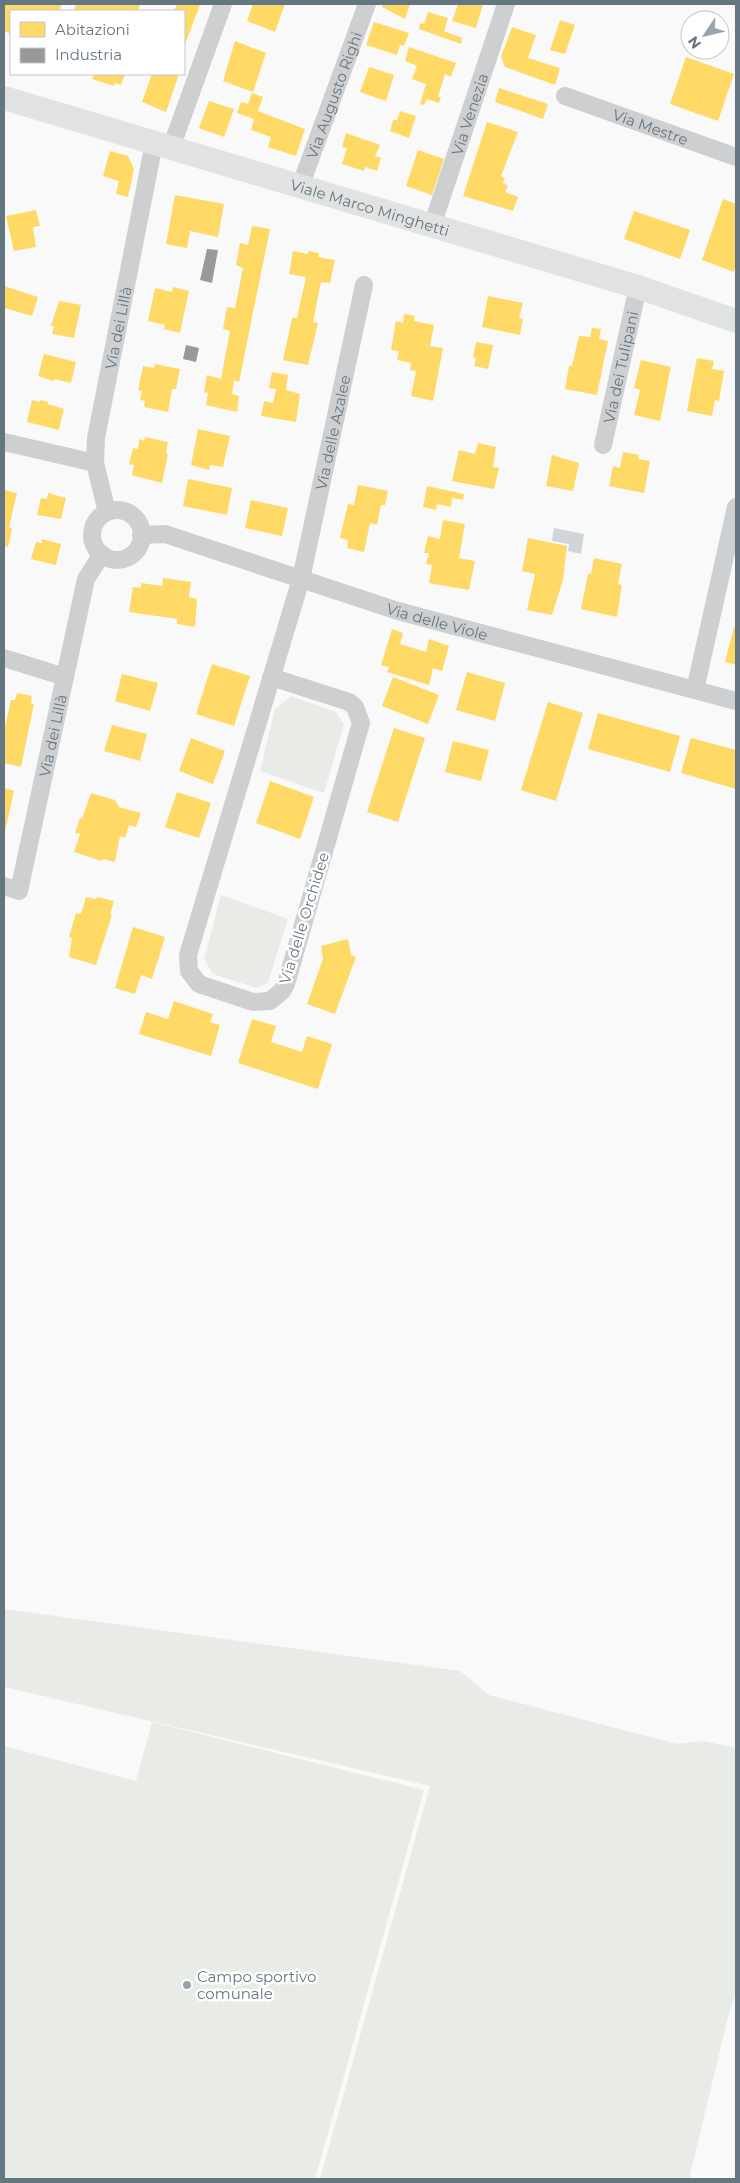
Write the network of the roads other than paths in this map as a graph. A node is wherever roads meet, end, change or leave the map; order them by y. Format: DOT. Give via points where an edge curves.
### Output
graph roads {
  1 [pos="223,4"];
  2 [pos="367,4"];
  3 [pos="506,4"];
  4 [pos="565,96"];
  5 [pos="4,98"];
  6 [pos="162,146"];
  7 [pos="736,157"];
  8 [pos="300,187"];
  9 [pos="432,226"];
  10 [pos="364,285"];
  11 [pos="638,288"];
  12 [pos="736,321"];
  13 [pos="4,442"];
  14 [pos="603,445"];
  15 [pos="95,463"];
  16 [pos="736,507"];
  17 [pos="107,512"];
  18 [pos="141,535"];
  19 [pos="102,554"];
  20 [pos="301,578"];
  21 [pos="4,658"];
  22 [pos="65,677"];
  23 [pos="271,677"];
  24 [pos="695,690"];
  25 [pos="736,700"];
  26 [pos="12,889"];
  1 -- 6 [label="street, Via dei Lillà"];
  2 -- 8 [label="street, Via Augusto Righi"];
  3 -- 9 [label="street, Via Venezia"];
  4 -- 7 [label="street, Via Mestre"];
  5 -- 6 [label="street, Viale Marco Minghetti"];
  6 -- 8 [label="street, Viale Marco Minghetti"];
  6 -- 15 [label="street, Via dei Lillà" via="96,438"];
  8 -- 9 [label="street, Viale Marco Minghetti"];
  9 -- 11 [label="street, Viale Marco Minghetti"];
  10 -- 20 [label="street, Via delle Azalee"];
  11 -- 12 [label="street, Viale Marco Minghetti"];
  11 -- 14 [label="street, Via dei Tulipani"];
  13 -- 15 [label="street"];
  15 -- 17 [label="street, Via dei Lillà"];
  16 -- 24 [label="street"];
  17 -- 18 [label="street" via="115,510 130,514 136,520"];
  17 -- 19 [label="street" via="101,515 93,528 93,542"];
  18 -- 19 [label="street" via="131,555 116,560"];
  18 -- 20 [label="street, Via delle Viole" via="165,534"];
  19 -- 22 [label="street, Via dei Lillà" via="86,578"];
  20 -- 23 [label="street, Via delle Orchidee"];
  20 -- 24 [label="street, Via delle Viole" via="398,611"];
  21 -- 22 [label="street"];
  22 -- 26 [label="street, Via dei Lillà"];
  23 -- 23 [label="street, Via delle Orchidee" via="187,963 199,984 262,1003 277,997 286,984 360,723 355,708 349,702"];
  24 -- 25 [label="street, Via delle Viole"];
}
